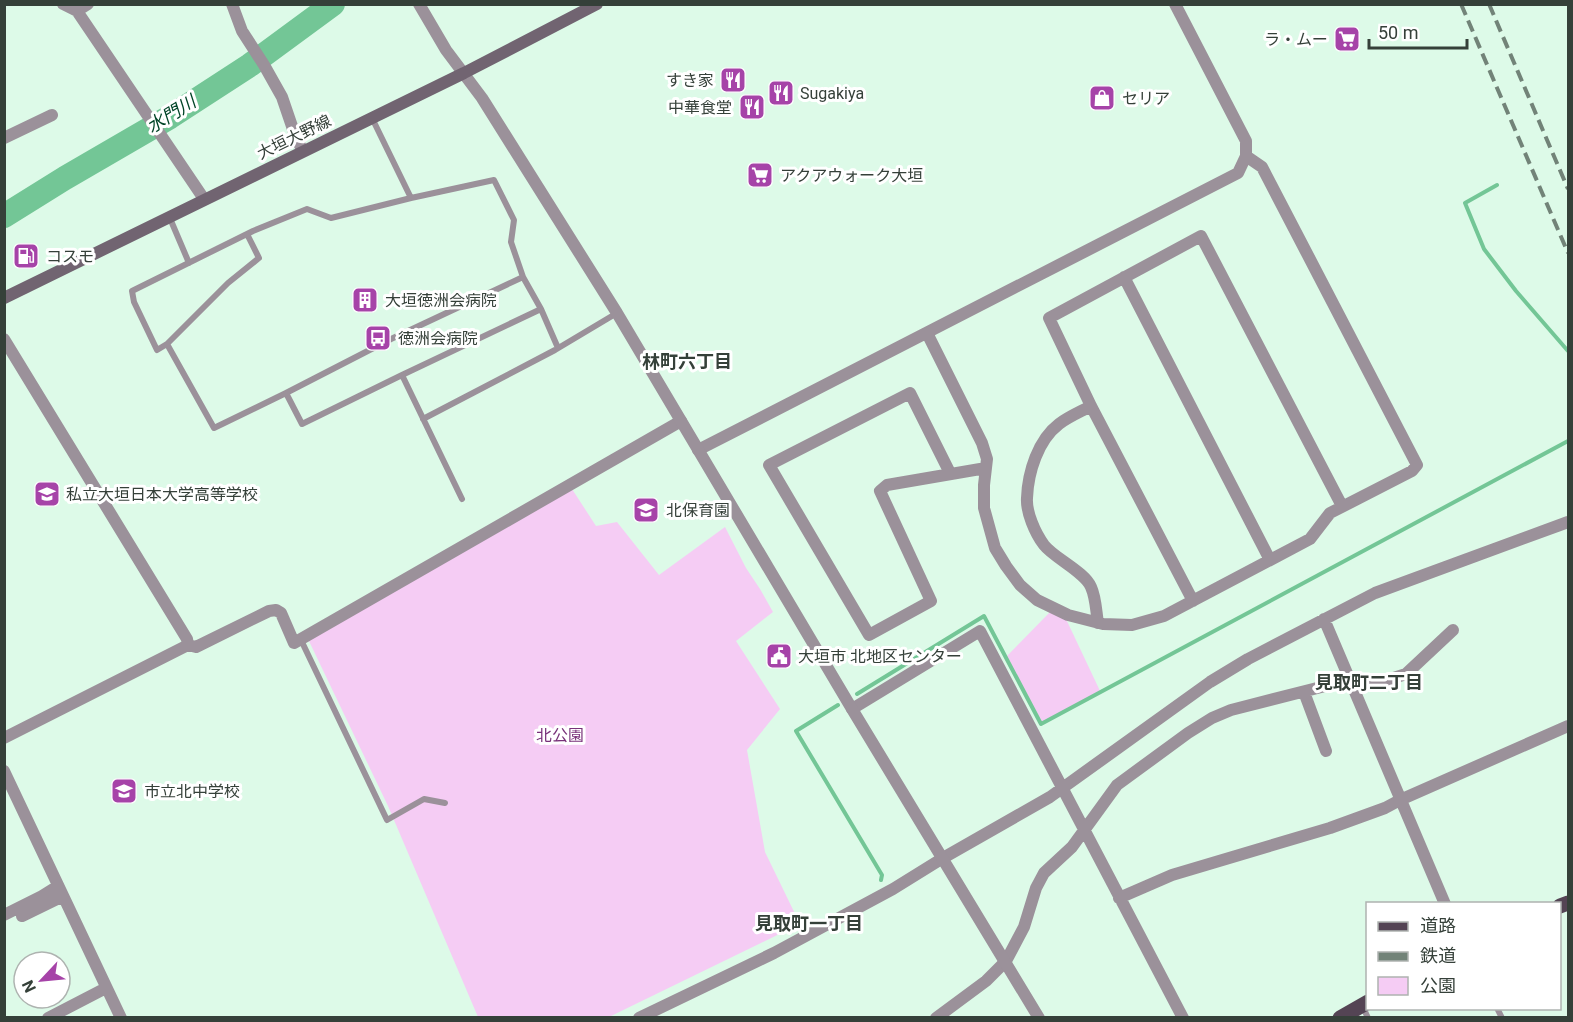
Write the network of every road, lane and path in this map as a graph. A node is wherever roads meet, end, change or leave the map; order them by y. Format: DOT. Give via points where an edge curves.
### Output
graph roads {
  1 [pos="63,4"];
  2 [pos="232,4"];
  3 [pos="419,4"];
  4 [pos="597,4"];
  5 [pos="1175,4"];
  6 [pos="83,8"];
  7 [pos="464,73"];
  8 [pos="52,115"];
  9 [pos="372,118"];
  10 [pos="4,138"];
  11 [pos="303,151"];
  12 [pos="1246,156"];
  13 [pos="411,198"];
  14 [pos="204,199"];
  15 [pos="169,216"];
  16 [pos="247,234"];
  17 [pos="189,263"];
  18 [pos="523,277"];
  19 [pos="1124,277"];
  20 [pos="4,298"];
  21 [pos="541,309"];
  22 [pos="616,313"];
  23 [pos="927,333"];
  24 [pos="4,339"];
  25 [pos="167,344"];
  26 [pos="558,348"];
  27 [pos="402,375"];
  28 [pos="286,393"];
  29 [pos="1091,406"];
  30 [pos="423,419"];
  31 [pos="681,421"];
  32 [pos="698,450"];
  33 [pos="986,468"];
  34 [pos="950,473"];
  35 [pos="462,499"];
  36 [pos="1342,506"];
  37 [pos="1569,522"];
  38 [pos="1270,560"];
  39 [pos="1193,601"];
  40 [pos="1324,619"];
  41 [pos="1098,623"];
  42 [pos="1453,630"];
  43 [pos="301,639"];
  44 [pos="188,645"];
  45 [pos="1352,685"];
  46 [pos="1304,692"];
  47 [pos="852,709"];
  48 [pos="1569,726"];
  49 [pos="4,738"];
  50 [pos="1326,751"];
  51 [pos="4,771"];
  52 [pos="1062,788"];
  53 [pos="1400,800"];
  54 [pos="445,803"];
  55 [pos="1085,830"];
  56 [pos="943,858"];
  57 [pos="60,891"];
  58 [pos="1119,898"];
  59 [pos="1445,902"];
  60 [pos="4,915"];
  61 [pos="22,916"];
  62 [pos="1006,962"];
  63 [pos="106,988"];
  64 [pos="1366,1008"];
  65 [pos="48,1017"];
  66 [pos="121,1017"];
  67 [pos="639,1017"];
  68 [pos="936,1017"];
  69 [pos="1039,1017"];
  70 [pos="1183,1017"];
  71 [pos="1340,1017"];
  1 -- 6 [label="street"];
  2 -- 11 [label="street" via="243,31 282,97"];
  3 -- 7 [label="street"];
  4 -- 7 [label="main road, 大垣大野線"];
  5 -- 12 [label="street" via="1246,141"];
  6 -- 14 [label="street"];
  7 -- 9 [label="main road, 大垣大野線"];
  7 -- 22 [label="street"];
  8 -- 10 [label="street"];
  9 -- 11 [label="main road, 大垣大野線"];
  9 -- 13 [label="lane"];
  11 -- 14 [label="main road, 大垣大野線"];
  12 -- 23 [label="street" via="1238,173"];
  12 -- 36 [label="street" via="1262,167 1417,465"];
  13 -- 16 [label="lane" via="331,218 307,209"];
  13 -- 18 [label="lane" via="494,180 514,220 511,242"];
  14 -- 15 [label="main road, 大垣大野線"];
  15 -- 17 [label="lane"];
  15 -- 20 [label="main road, 大垣大野線"];
  16 -- 17 [label="lane"];
  16 -- 25 [label="lane" via="259,258"];
  17 -- 25 [label="lane" via="132,291 157,350"];
  18 -- 21 [label="lane"];
  18 -- 28 [label="lane"];
  19 -- 29 [label="street" via="1049,318"];
  19 -- 36 [label="street" via="1201,236"];
  19 -- 38 [label="street"];
  21 -- 26 [label="lane"];
  21 -- 27 [label="lane"];
  22 -- 26 [label="lane"];
  22 -- 31 [label="street"];
  23 -- 32 [label="street"];
  23 -- 33 [label="street" via="982,443"];
  24 -- 44 [label="street"];
  25 -- 28 [label="lane" via="214,428"];
  26 -- 30 [label="lane"];
  27 -- 28 [label="lane" via="302,424"];
  27 -- 30 [label="lane"];
  29 -- 39 [label="street"];
  29 -- 41 [label="street" via="1058,424 1043,440 1030,476 1027,499 1044,545 1091,585"];
  30 -- 35 [label="lane"];
  31 -- 32 [label="street"];
  31 -- 43 [label="street"];
  32 -- 47 [label="street"];
  33 -- 34 [label="street"];
  33 -- 41 [label="street" via="984,508 995,548 1006,566 1037,600 1068,615"];
  34 -- 34 [label="street" via="888,485 880,491 931,601 869,634 770,465 910,393"];
  36 -- 38 [label="street" via="1330,513 1310,539"];
  37 -- 40 [label="street" via="1375,593"];
  38 -- 39 [label="street"];
  39 -- 41 [label="street" via="1164,616 1132,625"];
  40 -- 45 [label="street"];
  40 -- 52 [label="street" via="1210,682"];
  42 -- 45 [label="street" via="1406,674 1378,683"];
  43 -- 44 [label="street" via="294,643 276,610 196,647"];
  43 -- 54 [label="lane" via="387,819 424,799"];
  44 -- 49 [label="street"];
  45 -- 46 [label="street" via="1337,683"];
  45 -- 53 [label="street"];
  46 -- 50 [label="street"];
  46 -- 55 [label="street" via="1231,710 1204,723 1117,784"];
  47 -- 52 [label="street" via="980,631"];
  47 -- 56 [label="street"];
  48 -- 53 [label="street"];
  51 -- 57 [label="street"];
  52 -- 55 [label="street"];
  52 -- 56 [label="street"];
  53 -- 58 [label="street" via="1330,828 1172,875"];
  53 -- 59 [label="street"];
  55 -- 58 [label="street"];
  55 -- 62 [label="street" via="1044,873"];
  56 -- 62 [label="street"];
  56 -- 67 [label="street" via="774,953"];
  57 -- 60 [label="street"];
  57 -- 61 [label="street"];
  57 -- 63 [label="street"];
  58 -- 70 [label="street"];
  62 -- 68 [label="street"];
  62 -- 69 [label="street"];
  63 -- 65 [label="street"];
  63 -- 66 [label="street"];
  64 -- 71 [label="main road"];
}
